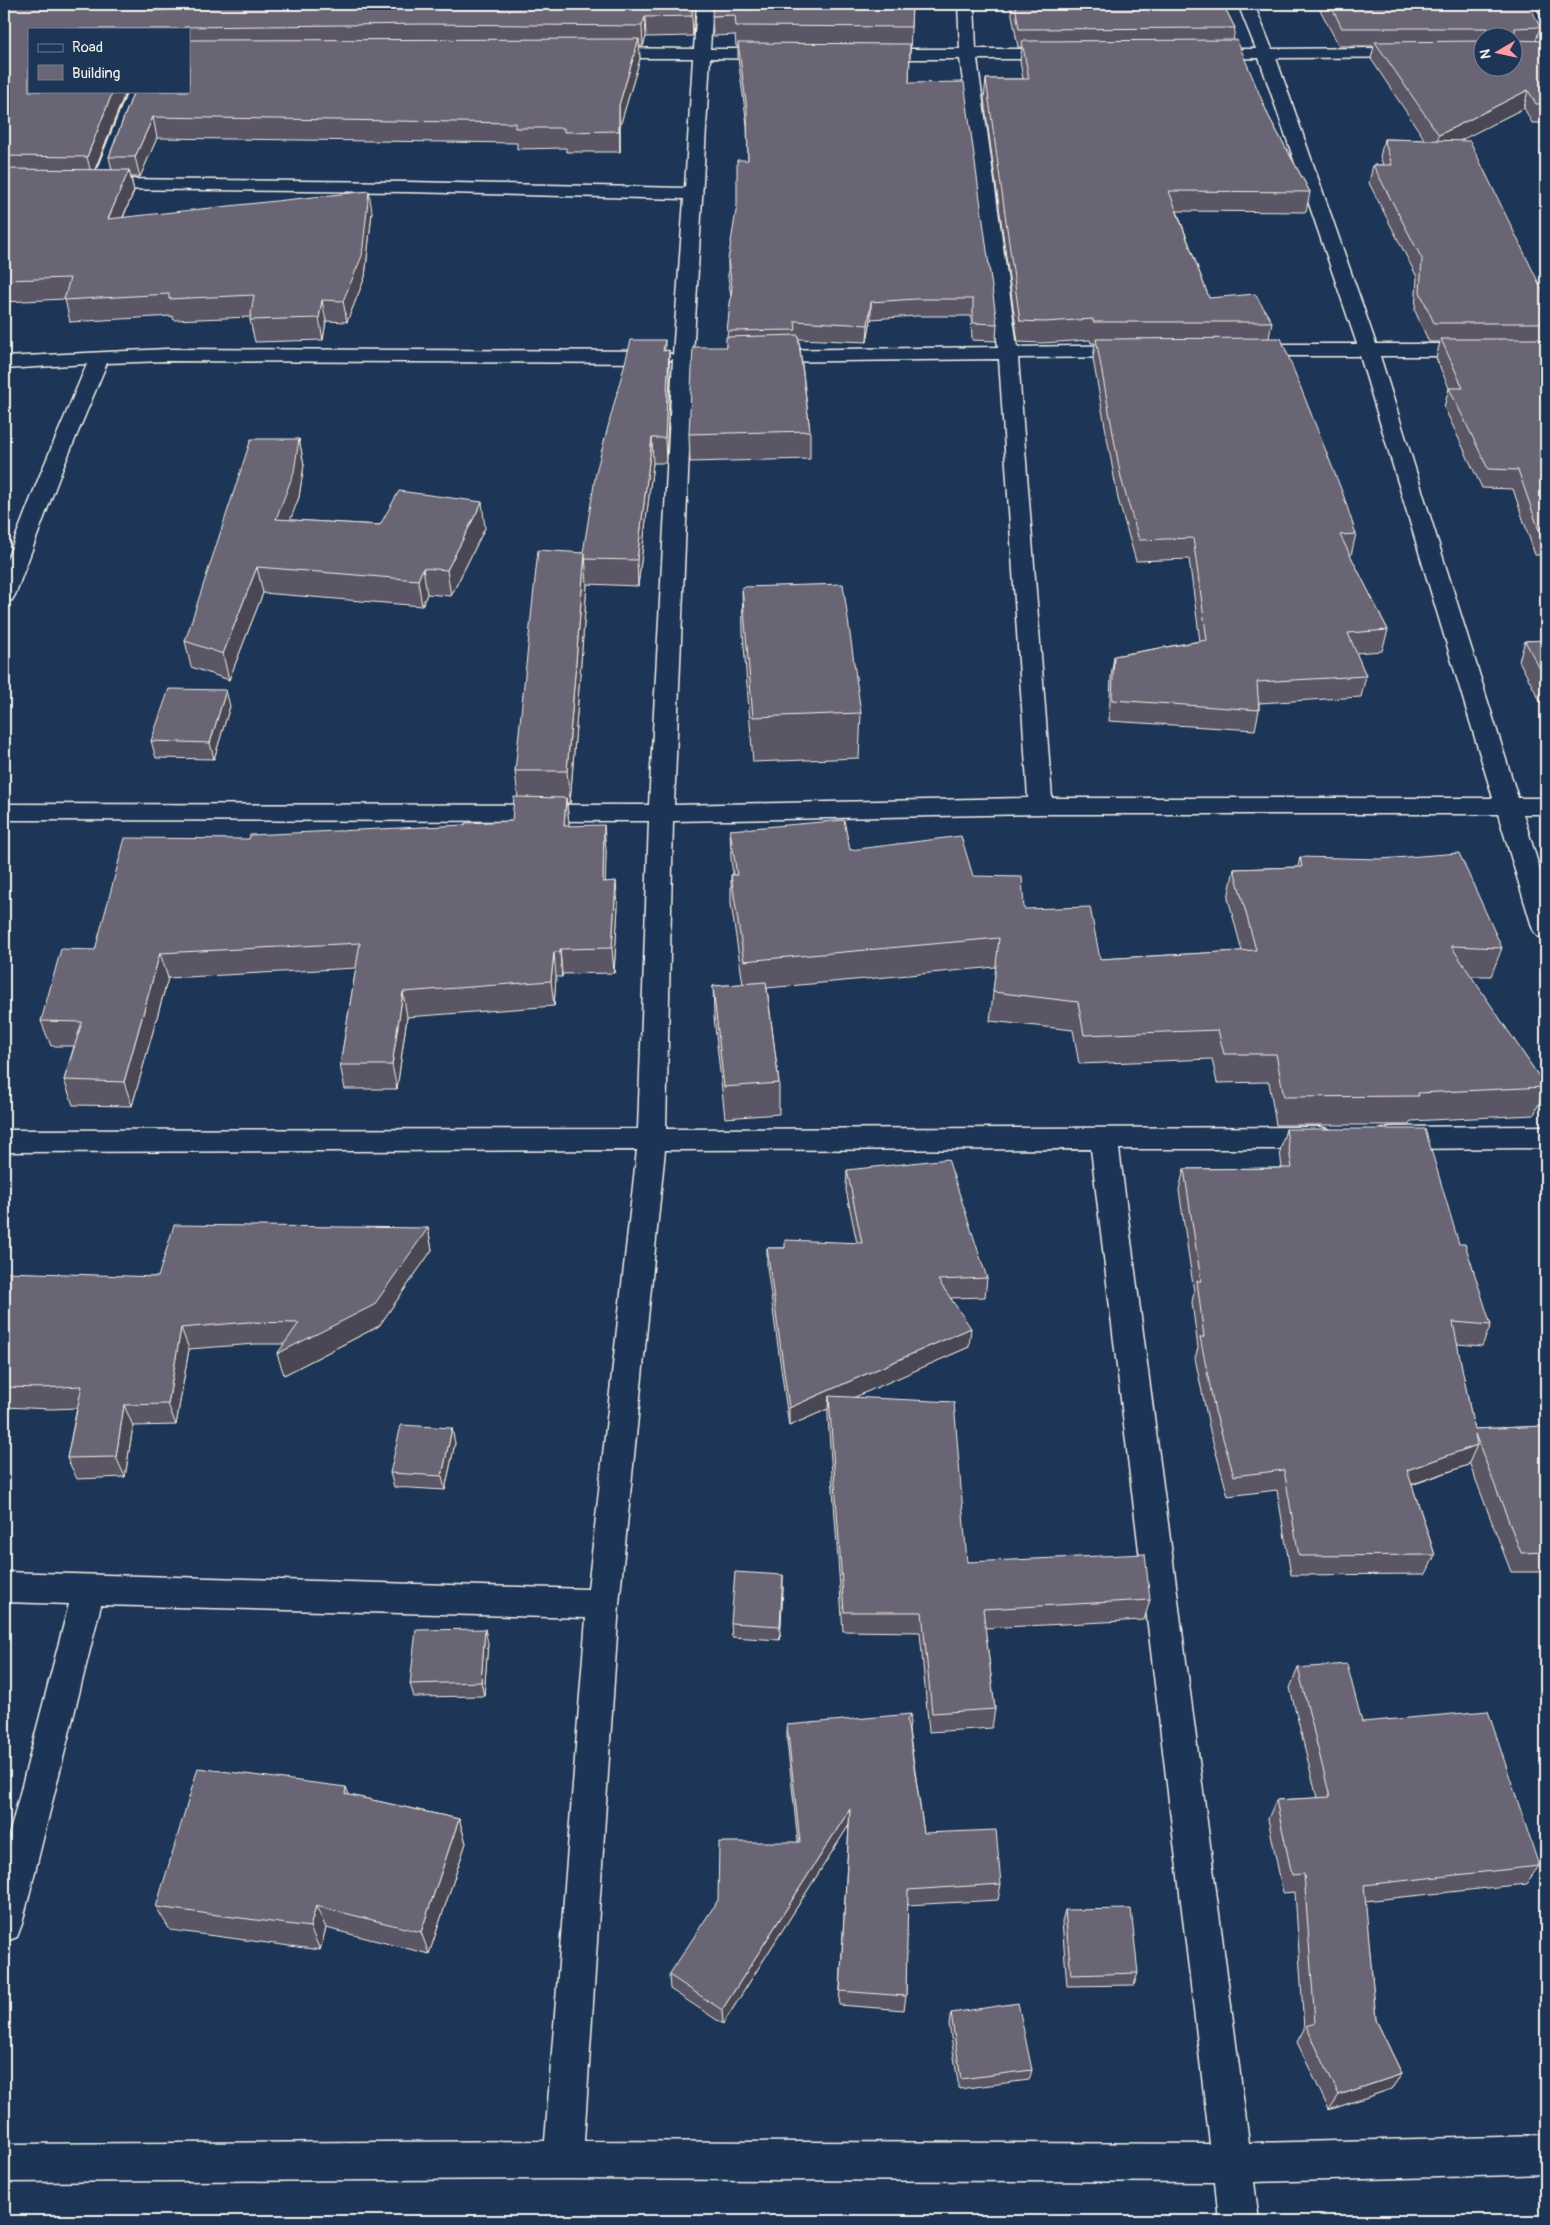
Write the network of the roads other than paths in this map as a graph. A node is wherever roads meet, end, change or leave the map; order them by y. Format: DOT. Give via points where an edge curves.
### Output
graph roads {
  1 [pos="705,4"];
  2 [pos="966,4"];
  3 [pos="1246,4"];
  4 [pos="1526,4"];
  5 [pos="1546,47"];
  6 [pos="584,52"];
  7 [pos="1472,52"];
  8 [pos="1529,52"];
  9 [pos="1546,52"];
  10 [pos="702,54"];
  11 [pos="791,54"];
  12 [pos="860,54"];
  13 [pos="968,54"];
  14 [pos="1077,54"];
  15 [pos="1186,54"];
  16 [pos="1266,54"];
  17 [pos="136,92"];
  18 [pos="81,183"];
  19 [pos="100,184"];
  20 [pos="694,194"];
  21 [pos="1368,349"];
  22 [pos="1228,350"];
  23 [pos="1546,350"];
  24 [pos="1008,351"];
  25 [pos="1148,351"];
  26 [pos="742,356"];
  27 [pos="100,357"];
  28 [pos="692,357"];
  29 [pos="4,363"];
  30 [pos="4,595"];
  31 [pos="1041,806"];
  32 [pos="1508,806"];
  33 [pos="1546,806"];
  34 [pos="4,812"];
  35 [pos="661,813"];
  36 [pos="1546,930"];
  37 [pos="1546,1137"];
  38 [pos="1104,1140"];
  39 [pos="4,1141"];
  40 [pos="652,1141"];
  41 [pos="4,1587"];
  42 [pos="89,1589"];
  43 [pos="603,1604"];
  44 [pos="4,1924"];
  45 [pos="1546,2155"];
  46 [pos="563,2160"];
  47 [pos="4,2163"];
  48 [pos="1232,2163"];
  49 [pos="1239,2221"];
  1 -- 10 [label="street"];
  2 -- 13 [label="street"];
  3 -- 16 [label="street"];
  4 -- 5 [label="street"];
  6 -- 10 [label="street"];
  7 -- 16 [label="street"];
  8 -- 9 [label="street"];
  10 -- 11 [label="street"];
  10 -- 20 [label="street"];
  12 -- 13 [label="street"];
  13 -- 14 [label="street"];
  13 -- 24 [label="street"];
  15 -- 16 [label="street"];
  16 -- 21 [label="street"];
  17 -- 19 [label="street"];
  18 -- 19 [label="street"];
  19 -- 20 [label="street"];
  20 -- 28 [label="street"];
  21 -- 22 [label="street"];
  21 -- 23 [label="street"];
  21 -- 32 [label="street"];
  24 -- 25 [label="street"];
  24 -- 26 [label="street"];
  24 -- 31 [label="street"];
  27 -- 28 [label="street"];
  27 -- 29 [label="street"];
  27 -- 30 [label="street"];
  28 -- 35 [label="street"];
  31 -- 32 [label="street"];
  31 -- 35 [label="street"];
  32 -- 33 [label="street"];
  32 -- 36 [label="street"];
  34 -- 35 [label="street"];
  35 -- 40 [label="street"];
  37 -- 38 [label="street"];
  38 -- 40 [label="street"];
  38 -- 48 [label="street"];
  39 -- 40 [label="street"];
  40 -- 43 [label="street"];
  41 -- 42 [label="street"];
  42 -- 43 [label="street"];
  42 -- 44 [label="street"];
  43 -- 46 [label="street"];
  45 -- 48 [label="street"];
  46 -- 47 [label="street"];
  46 -- 48 [label="street"];
  48 -- 49 [label="street"];
}
